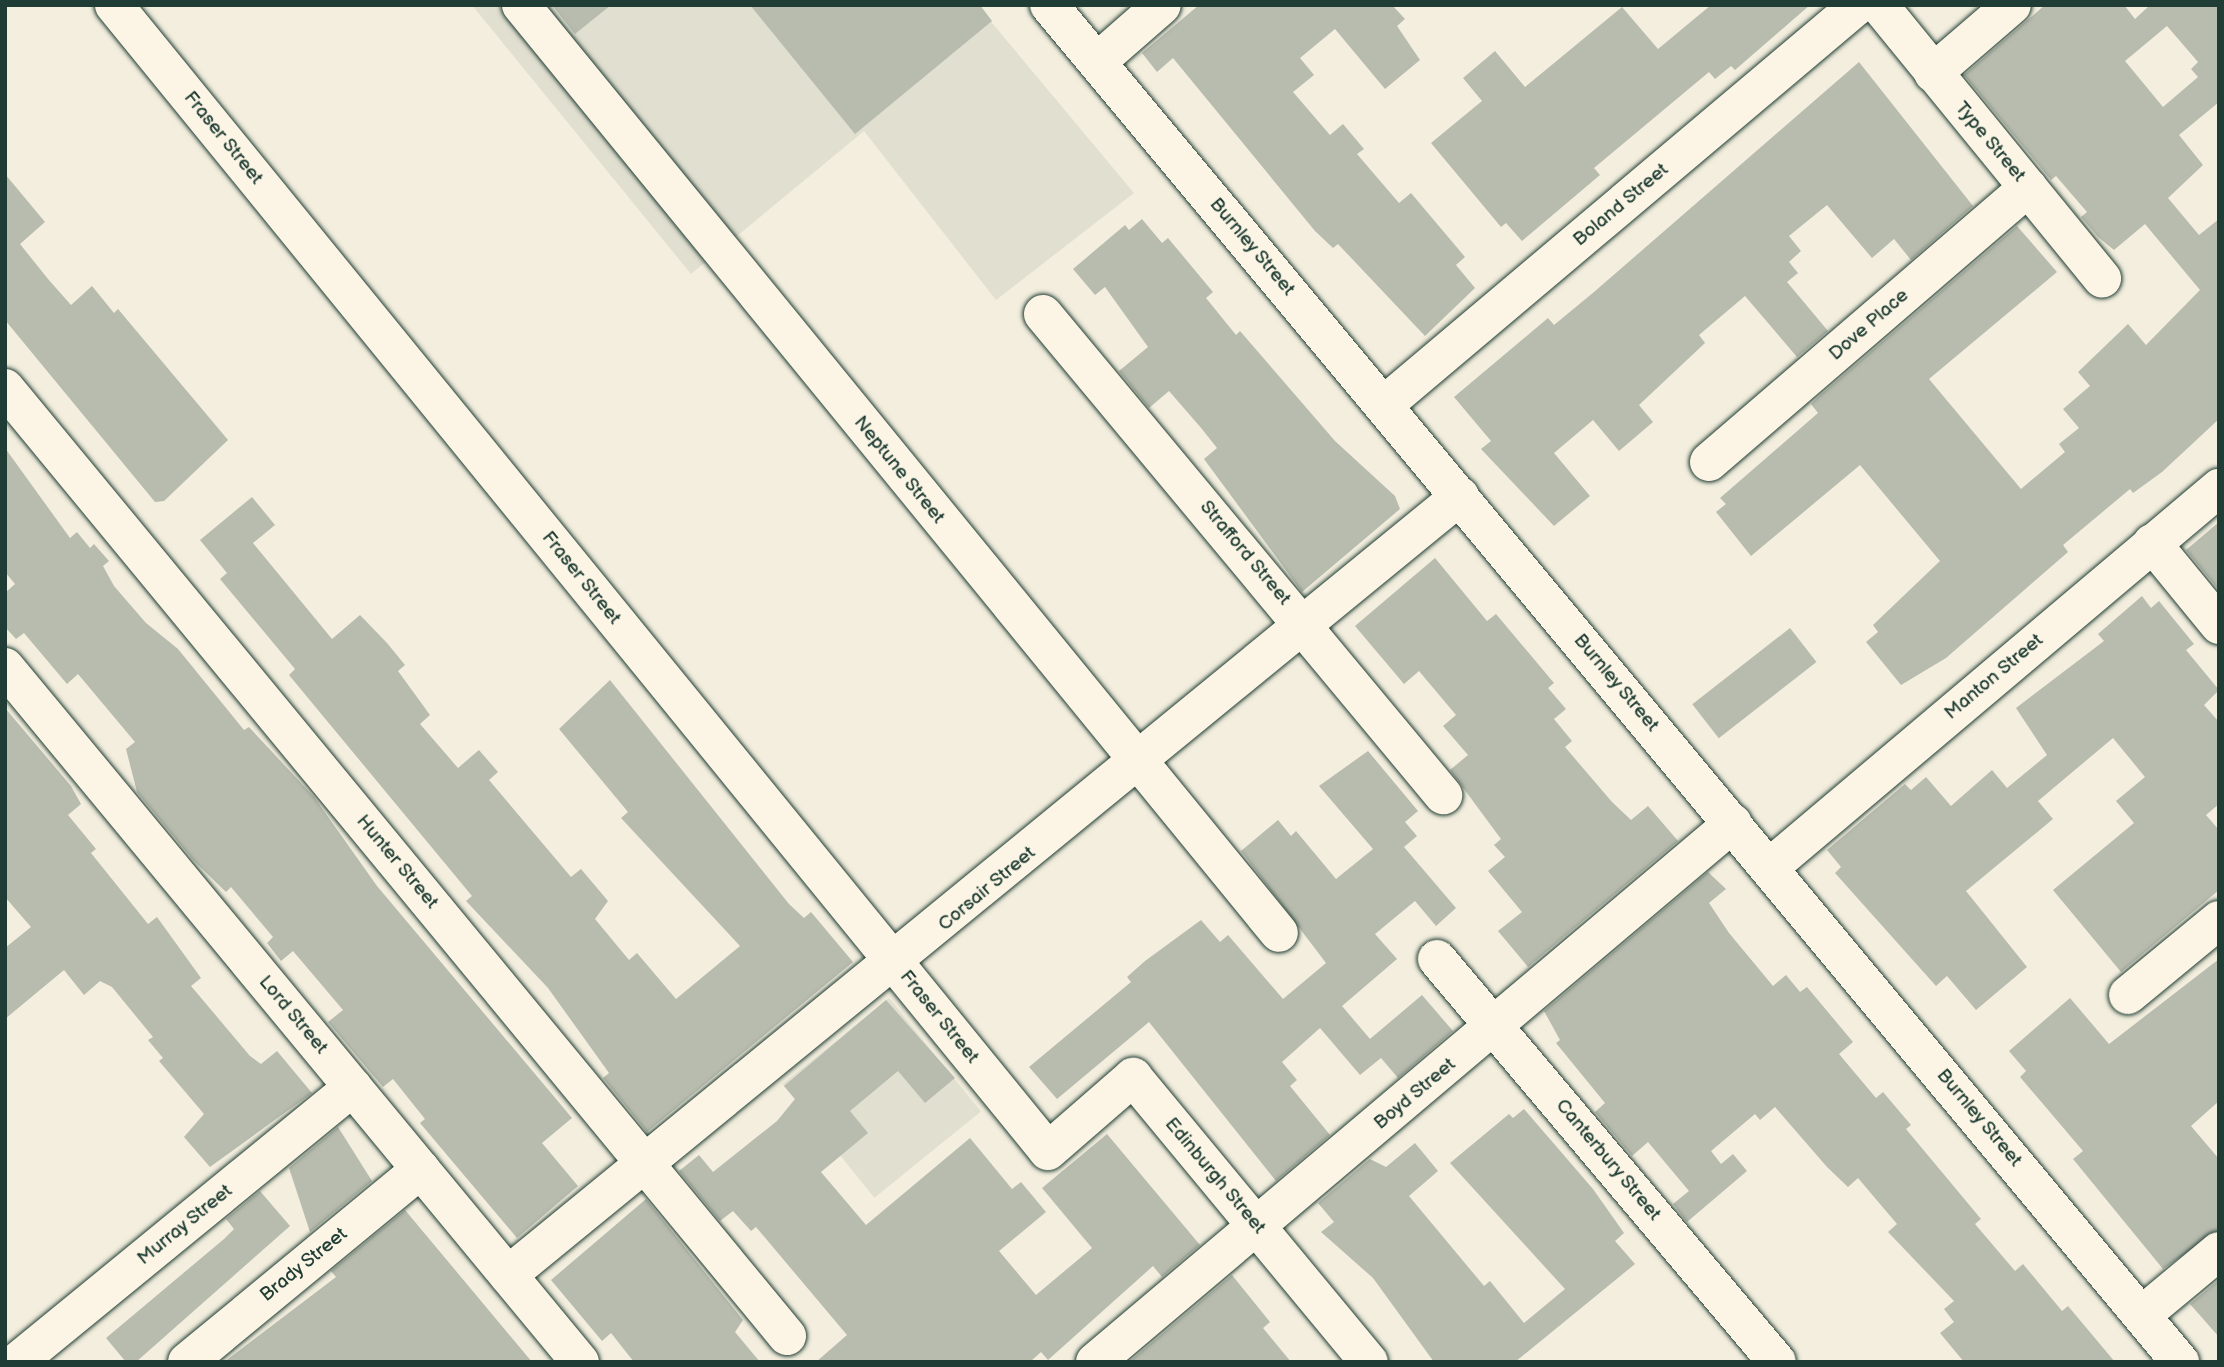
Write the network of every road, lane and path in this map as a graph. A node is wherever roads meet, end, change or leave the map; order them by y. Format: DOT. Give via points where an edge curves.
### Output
graph roads {
  1 [pos="114,5"];
  2 [pos="521,5"];
  3 [pos="1049,5"];
  4 [pos="1162,5"];
  5 [pos="1858,5"];
  6 [pos="1879,5"];
  7 [pos="2012,5"];
  8 [pos="1097,62"];
  9 [pos="1933,73"];
  10 [pos="2028,188"];
  11 [pos="2102,278"];
  12 [pos="1043,314"];
  13 [pos="5,388"];
  14 [pos="1384,405"];
  15 [pos="1709,462"];
  16 [pos="2219,488"];
  17 [pos="1460,496"];
  18 [pos="2151,543"];
  19 [pos="1305,625"];
  20 [pos="2219,625"];
  21 [pos="5,667"];
  22 [pos="1139,763"];
  23 [pos="1443,795"];
  24 [pos="1733,823"];
  25 [pos="1770,867"];
  26 [pos="2219,919"];
  27 [pos="1279,933"];
  28 [pos="1437,959"];
  29 [pos="895,963"];
  30 [pos="2128,995"];
  31 [pos="1496,1026"];
  32 [pos="353,1087"];
  33 [pos="1048,1151"];
  34 [pos="648,1165"];
  35 [pos="421,1169"];
  36 [pos="1257,1227"];
  37 [pos="2219,1251"];
  38 [pos="508,1275"];
  39 [pos="2142,1315"];
  40 [pos="787,1336"];
  41 [pos="2170,1358"];
  42 [pos="17,1362"];
  43 [pos="187,1362"];
  44 [pos="580,1362"];
  45 [pos="1095,1362"];
  46 [pos="1369,1362"];
  47 [pos="1777,1362"];
  1 -- 29 [label="street, Fraser Street"];
  2 -- 22 [label="street, Neptune Street"];
  3 -- 8 [label="street, Burnley Street"];
  4 -- 8 [label="street"];
  5 -- 14 [label="street, Boland Street"];
  6 -- 9 [label="street, Type Street"];
  7 -- 9 [label="street"];
  8 -- 14 [label="street, Burnley Street"];
  9 -- 10 [label="street, Type Street"];
  10 -- 11 [label="street, Type Street"];
  10 -- 15 [label="street, Dove Place"];
  12 -- 19 [label="street, Strafford Street"];
  13 -- 34 [label="street, Hunter Street"];
  14 -- 17 [label="street, Burnley Street"];
  16 -- 18 [label="street, Manton Street"];
  17 -- 19 [label="street, Corsair Street"];
  17 -- 24 [label="street, Burnley Street"];
  18 -- 20 [label="street"];
  18 -- 25 [label="street, Manton Street"];
  19 -- 22 [label="street, Corsair Street"];
  19 -- 23 [label="street, Strafford Street"];
  21 -- 32 [label="street, Lord Street"];
  22 -- 27 [label="street, Neptune Street"];
  22 -- 29 [label="street, Corsair Street"];
  24 -- 25 [label="street, Burnley Street"];
  24 -- 31 [label="street, Boyd Street"];
  25 -- 39 [label="street, Burnley Street"];
  26 -- 30 [label="street"];
  28 -- 31 [label="street, Canterbury Street"];
  29 -- 33 [label="street, Fraser Street"];
  29 -- 34 [label="street, Corsair Street"];
  31 -- 36 [label="street, Boyd Street"];
  31 -- 47 [label="street, Canterbury Street"];
  32 -- 35 [label="street, Lord Street"];
  32 -- 42 [label="street, Murray Street"];
  33 -- 36 [label="street, Edinburgh Street" via="1133,1077"];
  34 -- 38 [label="street, Corsair Street"];
  34 -- 40 [label="street, Hunter Street"];
  35 -- 38 [label="street, Lord Street"];
  35 -- 43 [label="street, Brady Street"];
  36 -- 45 [label="street, Boyd Street"];
  36 -- 46 [label="street, Edinburgh Street"];
  37 -- 39 [label="street"];
  38 -- 44 [label="street, Lord Street"];
  39 -- 41 [label="street, Burnley Street"];
}
